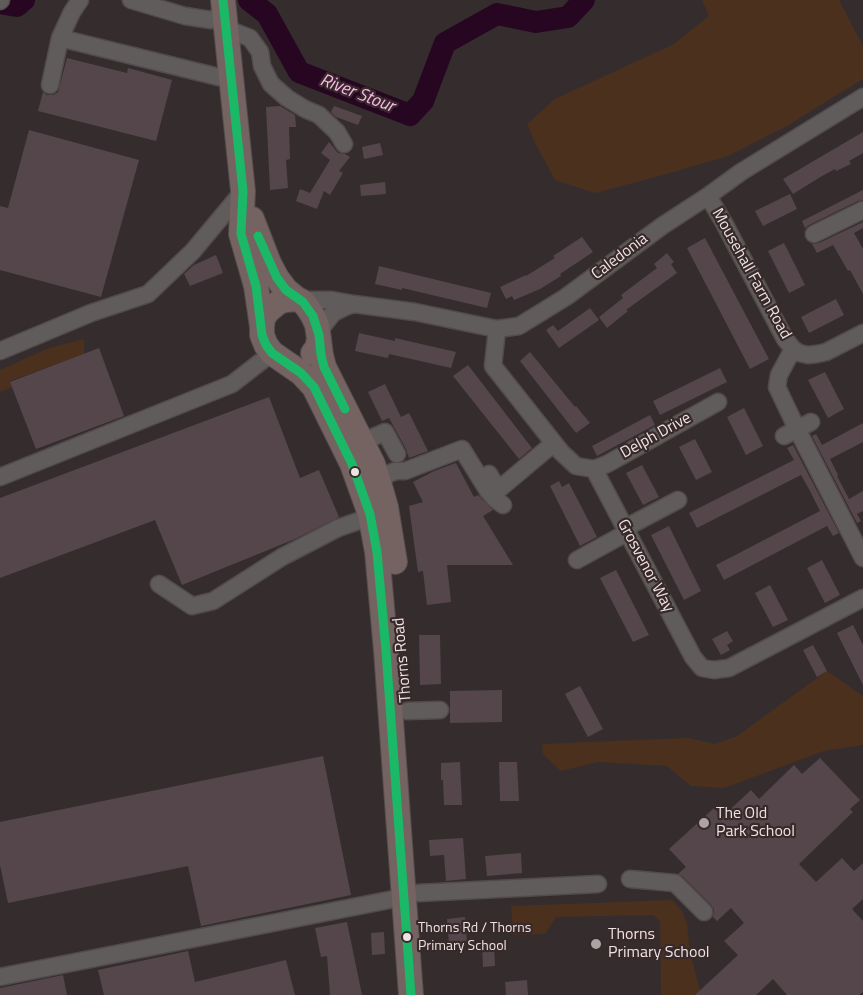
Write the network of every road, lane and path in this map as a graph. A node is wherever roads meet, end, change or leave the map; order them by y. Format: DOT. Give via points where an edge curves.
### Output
graph roads {
  1 [pos="80,0"];
  2 [pos="131,0"];
  3 [pos="224,11"];
  4 [pos="60,38"];
  5 [pos="231,80"];
  6 [pos="50,85"];
  7 [pos="863,97"];
  8 [pos="344,144"];
  9 [pos="243,191"];
  10 [pos="708,196"];
  11 [pos="863,210"];
  12 [pos="814,234"];
  13 [pos="298,299"];
  14 [pos="354,304"];
  15 [pos="262,327"];
  16 [pos="497,329"];
  17 [pos="863,333"];
  18 [pos="319,337"];
  19 [pos="793,349"];
  20 [pos="0,351"];
  21 [pos="279,358"];
  22 [pos="718,402"];
  23 [pos="362,442"];
  24 [pos="469,442"];
  25 [pos="554,443"];
  26 [pos="397,454"];
  27 [pos="594,469"];
  28 [pos="0,477"];
  29 [pos="370,483"];
  30 [pos="678,500"];
  31 [pos="504,505"];
  32 [pos="370,517"];
  33 [pos="626,530"];
  34 [pos="863,558"];
  35 [pos="577,560"];
  36 [pos="159,584"];
  37 [pos="863,598"];
  38 [pos="440,710"];
  39 [pos="407,711"];
  40 [pos="630,879"];
  41 [pos="598,884"];
  42 [pos="397,895"];
  43 [pos="704,912"];
  44 [pos="0,977"];
  45 [pos="411,995"];
  46 [pos="425,995"];
  1 -- 4 [label="street"];
  2 -- 3 [label="street" via="211,20"];
  3 -- 5 [label="highway"];
  3 -- 8 [label="street" via="260,52 271,84 329,123"];
  4 -- 5 [label="street"];
  4 -- 6 [label="street"];
  5 -- 9 [label="highway"];
  7 -- 10 [label="street, Caledonia"];
  9 -- 13 [label="highway" via="269,263 286,290"];
  9 -- 15 [label="highway" via="242,234"];
  9 -- 20 [label="street" via="193,251 148,294"];
  10 -- 16 [label="street, Caledonia" via="534,318 519,326"];
  10 -- 19 [label="street, Mousehall Farm Road"];
  11 -- 12 [label="street"];
  13 -- 14 [label="street, Caledonia"];
  13 -- 15 [label="highway" via="273,306 263,318"];
  13 -- 18 [label="highway" via="313,316"];
  14 -- 16 [label="street, Caledonia"];
  14 -- 18 [label="street" via="333,314"];
  15 -- 21 [label="highway" via="266,345"];
  16 -- 25 [label="street" via="494,366"];
  17 -- 19 [label="street, Mousehall Farm Road" via="826,352 808,355"];
  18 -- 21 [label="highway" via="317,348 303,361"];
  18 -- 23 [label="highway, Thorns Road" via="324,367"];
  19 -- 34 [label="street" via="777,387"];
  21 -- 28 [label="street" via="232,384"];
  21 -- 29 [label="highway, Thorns Road" via="309,380 352,464"];
  22 -- 27 [label="street, Delph Drive"];
  23 -- 26 [label="street" via="385,432"];
  23 -- 29 [label="highway, Thorns Road"];
  24 -- 25 [label="street" via="498,490"];
  25 -- 27 [label="street" via="576,466"];
  27 -- 33 [label="street, Grosvenor Way"];
  29 -- 31 [label="street" via="462,449 488,491"];
  29 -- 32 [label="highway, Thorns Road"];
  29 -- 39 [label="highway, Thorns Road" via="386,507 394,552"];
  30 -- 33 [label="street"];
  32 -- 36 [label="street" via="338,528 282,557 213,601 192,606"];
  32 -- 42 [label="highway, Thorns Road" via="386,651"];
  33 -- 35 [label="street"];
  33 -- 37 [label="street, Grosvenor Way" via="702,668 729,668"];
  38 -- 39 [label="street"];
  39 -- 42 [label="highway, Thorns Road"];
  40 -- 43 [label="street" via="675,883"];
  41 -- 42 [label="street"];
  42 -- 44 [label="street"];
  42 -- 45 [label="highway, Thorns Road"];
  42 -- 46 [label="highway, Thorns Road"];
}
